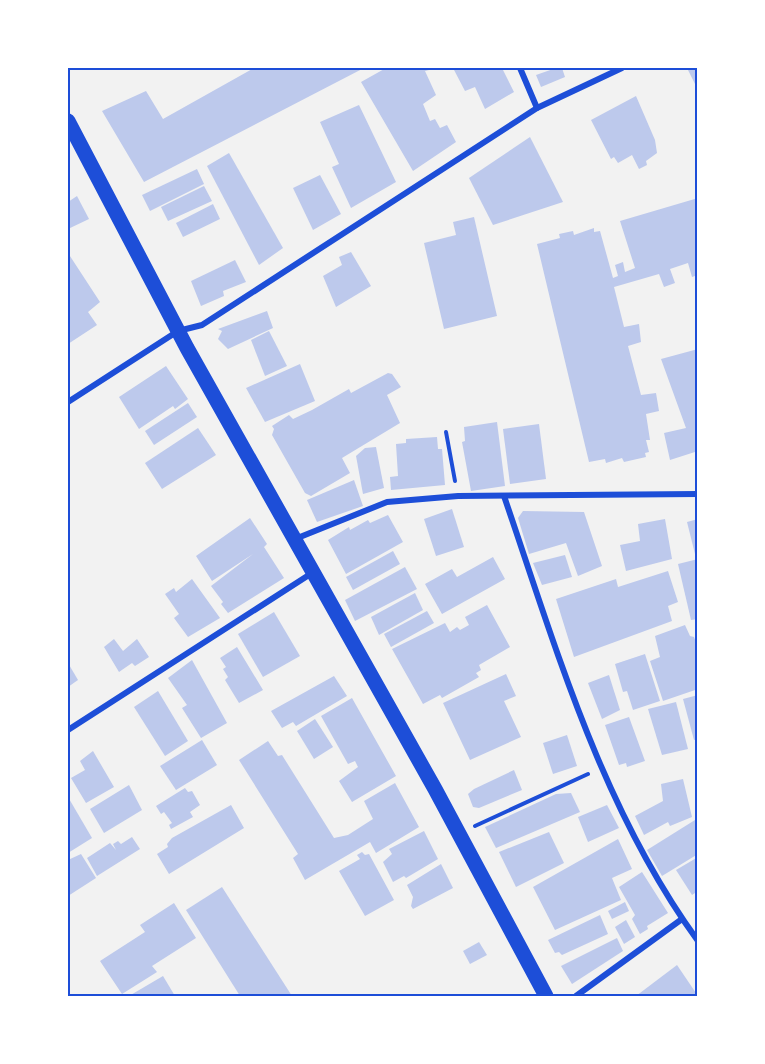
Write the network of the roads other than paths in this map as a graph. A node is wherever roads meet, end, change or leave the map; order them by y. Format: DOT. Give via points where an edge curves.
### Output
graph roads {
  1 [pos="520,68"];
  2 [pos="622,68"];
  3 [pos="537,108"];
  4 [pos="68,121"];
  5 [pos="178,331"];
  6 [pos="68,402"];
  7 [pos="698,494"];
  8 [pos="504,496"];
  9 [pos="295,539"];
  10 [pos="313,573"];
  11 [pos="68,730"];
  12 [pos="682,919"];
  13 [pos="698,941"];
  14 [pos="546,996"];
  15 [pos="576,996"];
  1 -- 3 [label="street"];
  2 -- 3 [label="street"];
  3 -- 5 [label="street" via="202,325"];
  4 -- 5 [label="main road"];
  5 -- 6 [label="street"];
  5 -- 9 [label="main road"];
  7 -- 8 [label="street"];
  8 -- 9 [label="street" via="387,502"];
  8 -- 12 [label="street" via="580,717 632,831"];
  9 -- 10 [label="main road"];
  10 -- 11 [label="street"];
  10 -- 14 [label="main road"];
  12 -- 13 [label="street"];
  12 -- 15 [label="street"];
}
